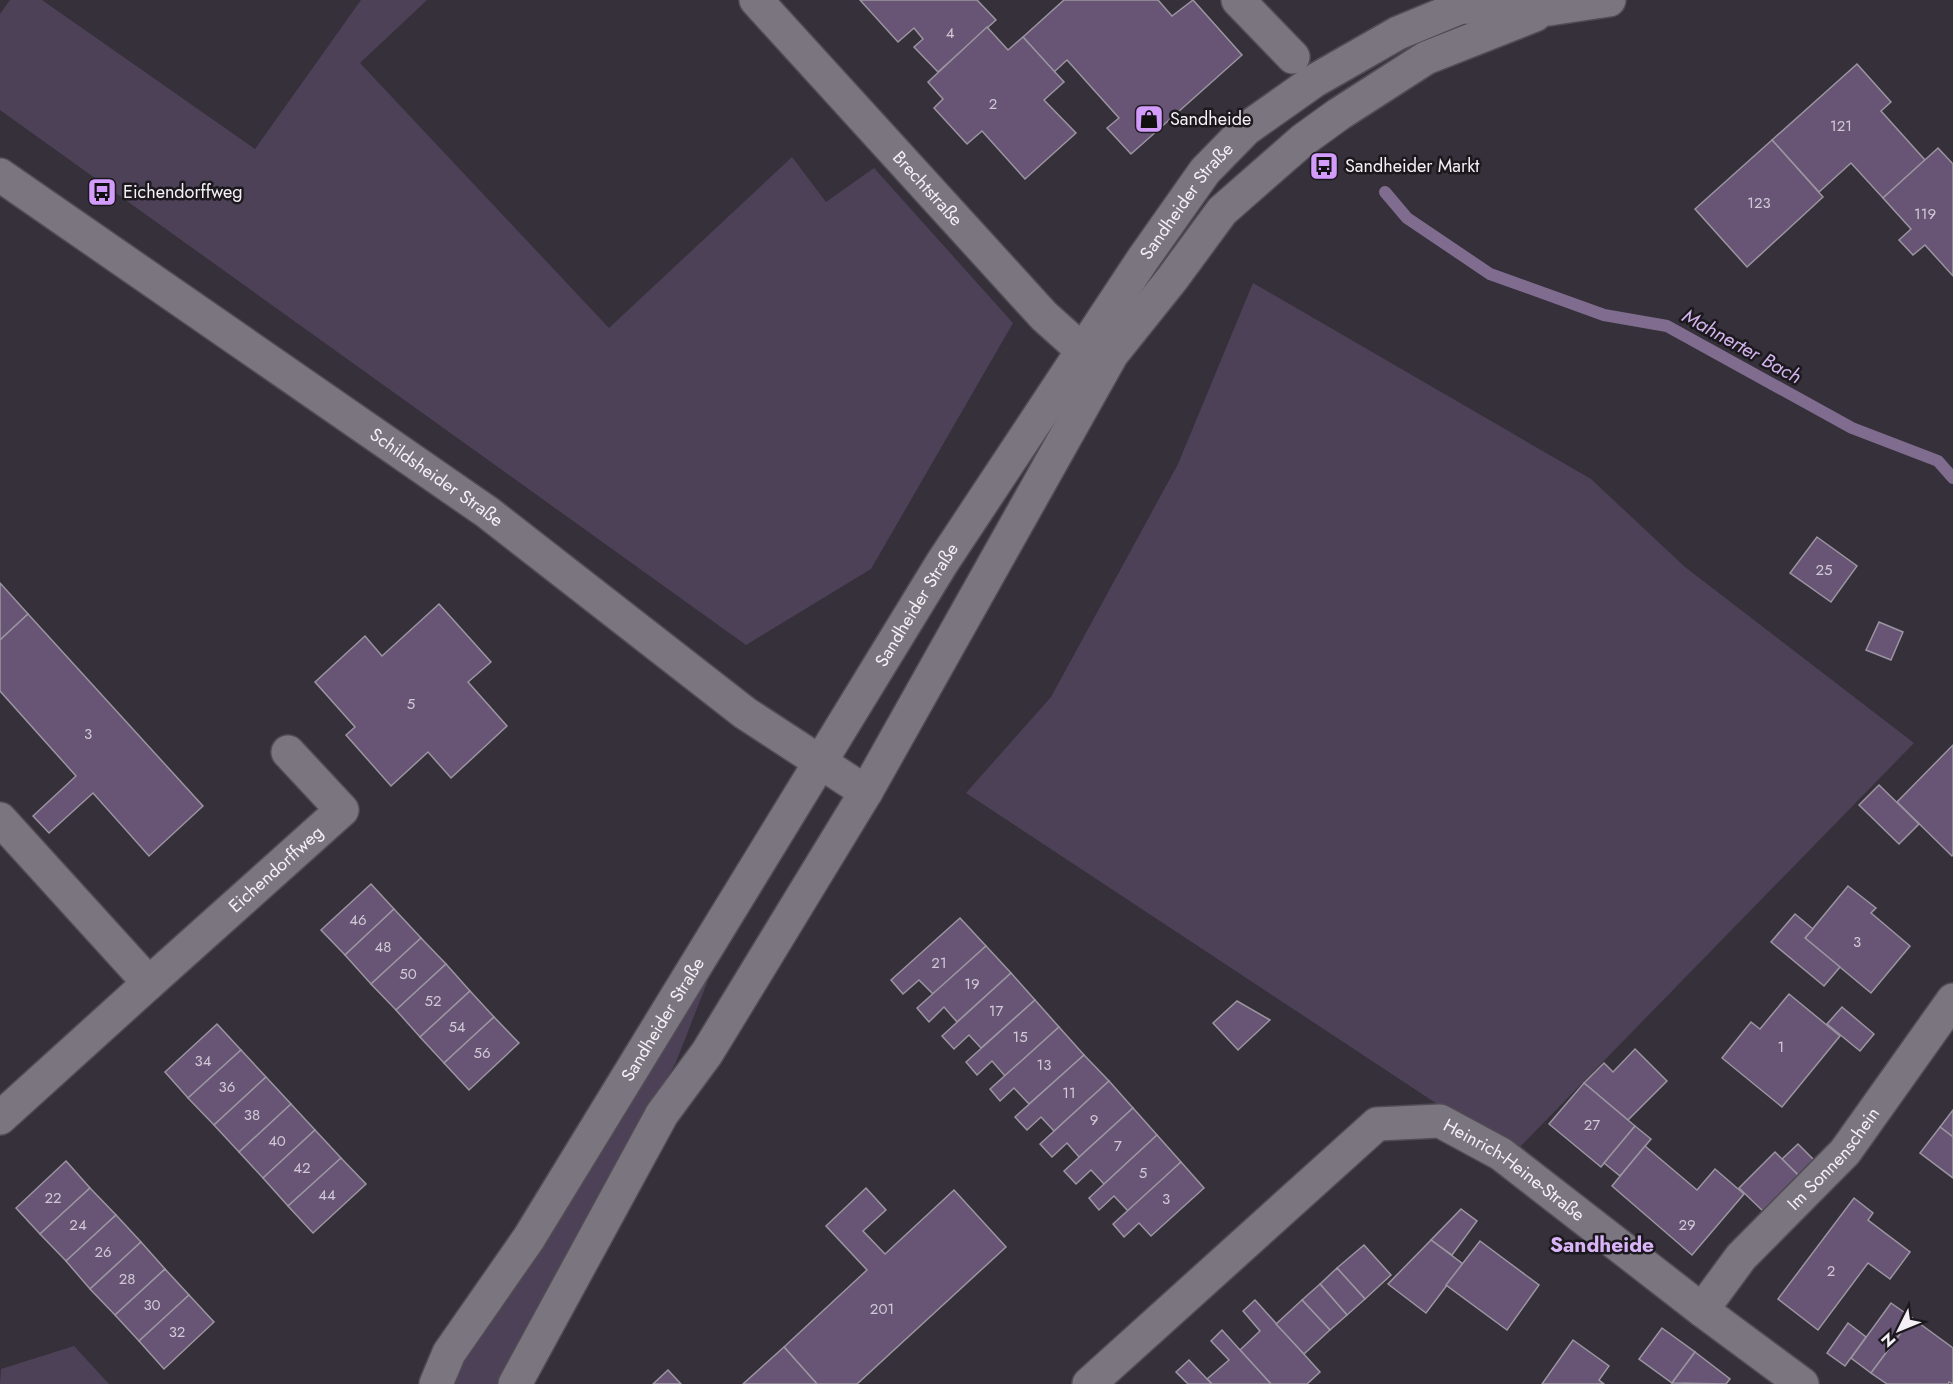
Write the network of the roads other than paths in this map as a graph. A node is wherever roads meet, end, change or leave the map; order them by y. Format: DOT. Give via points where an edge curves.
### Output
graph roads {
  1 [pos="756,0"];
  2 [pos="1238,0"];
  3 [pos="1609,0"];
  4 [pos="1549,9"];
  5 [pos="1293,57"];
  6 [pos="0,175"];
  7 [pos="1098,352"];
  8 [pos="288,752"];
  9 [pos="820,762"];
  10 [pos="866,792"];
  11 [pos="0,819"];
  12 [pos="149,983"];
  13 [pos="1953,1000"];
  14 [pos="0,1118"];
  15 [pos="1702,1310"];
  16 [pos="436,1384"];
  17 [pos="516,1384"];
  18 [pos="1089,1384"];
  19 [pos="1802,1384"];
  1 -- 7 [label="street, Brechtstraße" via="1044,316"];
  2 -- 5 [label="street"];
  3 -- 4 [label="street, Sandheider Straße"];
  4 -- 7 [label="street, Sandheider Straße" via="1426,58 1303,140 1222,210 1172,279"];
  4 -- 7 [label="street, Sandheider Straße" via="1461,7 1398,33 1332,70 1246,129 1205,171 1143,259"];
  6 -- 9 [label="street, Schildsheider Straße" via="487,512 745,713"];
  7 -- 9 [label="street, Sandheider Straße" via="942,563"];
  7 -- 10 [label="street, Sandheider Straße"];
  8 -- 12 [label="street, Eichendorffweg" via="342,810"];
  9 -- 10 [label="street, Schildsheider Straße"];
  9 -- 16 [label="street, Sandheider Straße" via="529,1238 449,1353"];
  10 -- 17 [label="street, Sandheider Straße" via="707,1053 662,1114"];
  11 -- 12 [label="street"];
  12 -- 14 [label="street, Eichendorffweg"];
  13 -- 15 [label="street, Im Sonnenschein" via="1845,1152 1741,1257"];
  15 -- 18 [label="street, Heinrich-Heine-Straße" via="1491,1149 1440,1120 1377,1124"];
  15 -- 19 [label="street, Heinrich-Heine-Straße"];
}
